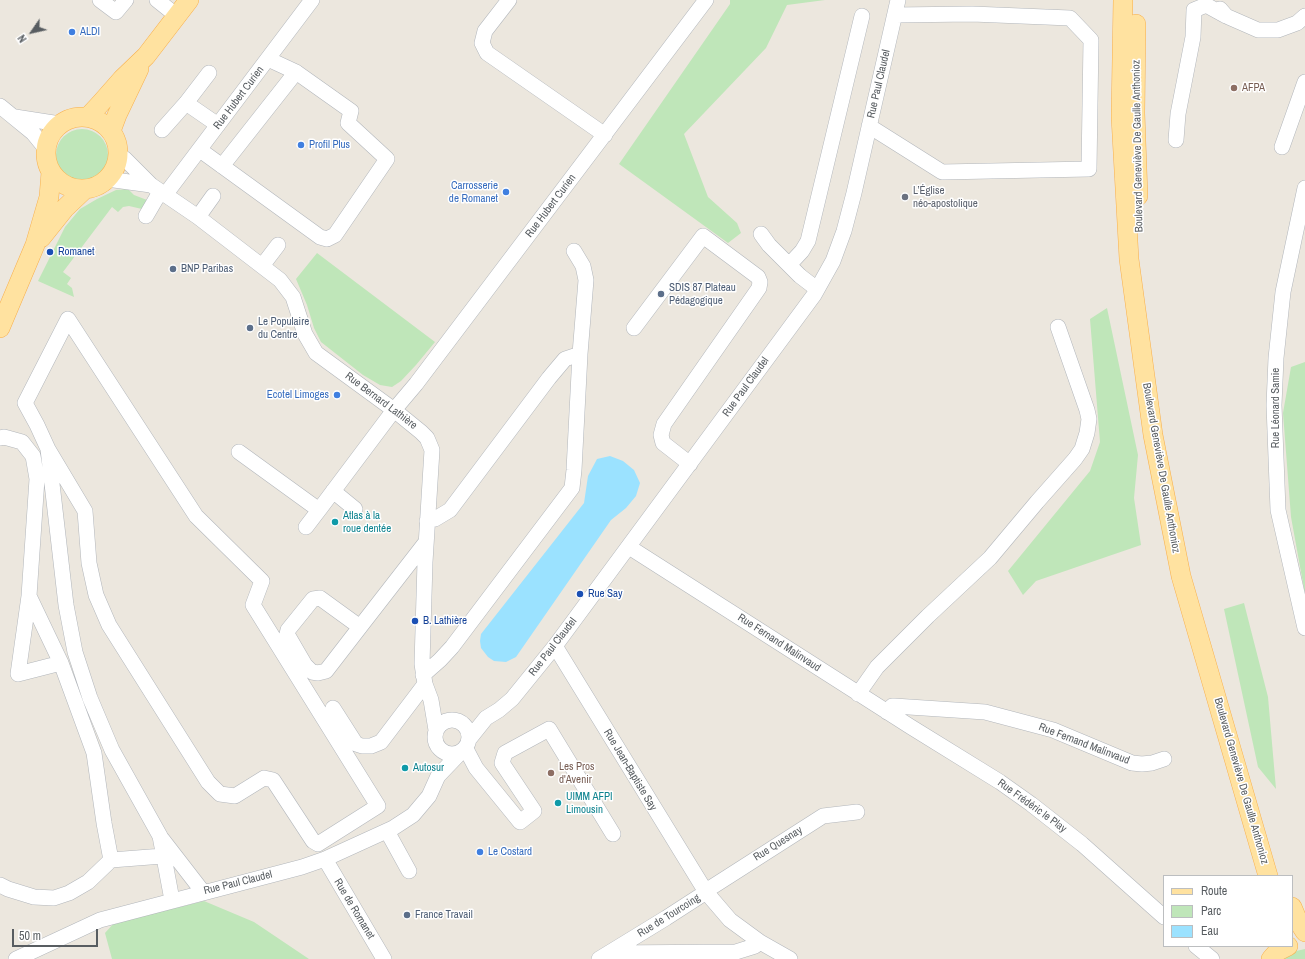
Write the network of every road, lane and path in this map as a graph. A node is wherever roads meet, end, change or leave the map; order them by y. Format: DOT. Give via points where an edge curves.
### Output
graph roads {
  1 [pos="100,0"];
  2 [pos="126,0"];
  3 [pos="157,0"];
  4 [pos="189,0"];
  5 [pos="312,0"];
  6 [pos="508,0"];
  7 [pos="706,0"];
  8 [pos="898,0"];
  9 [pos="1123,0"];
  10 [pos="1136,0"];
  11 [pos="1213,0"];
  12 [pos="895,15"];
  13 [pos="177,16"];
  14 [pos="862,16"];
  15 [pos="1226,16"];
  16 [pos="1305,16"];
  17 [pos="146,56"];
  18 [pos="268,59"];
  19 [pos="296,72"];
  20 [pos="209,73"];
  21 [pos="1305,82"];
  22 [pos="186,103"];
  23 [pos="0,106"];
  24 [pos="88,117"];
  25 [pos="15,118"];
  26 [pos="60,124"];
  27 [pos="218,125"];
  28 [pos="869,126"];
  29 [pos="162,130"];
  30 [pos="111,131"];
  31 [pos="604,135"];
  32 [pos="1176,140"];
  33 [pos="1282,147"];
  34 [pos="46,149"];
  35 [pos="200,150"];
  36 [pos="119,155"];
  37 [pos="222,166"];
  38 [pos="51,172"];
  39 [pos="107,179"];
  40 [pos="1305,188"];
  41 [pos="85,189"];
  42 [pos="159,191"];
  43 [pos="213,196"];
  44 [pos="146,216"];
  45 [pos="198,217"];
  46 [pos="761,234"];
  47 [pos="35,245"];
  48 [pos="278,245"];
  49 [pos="574,251"];
  50 [pos="789,265"];
  51 [pos="262,266"];
  52 [pos="817,289"];
  53 [pos="1058,327"];
  54 [pos="0,328"];
  55 [pos="634,328"];
  56 [pos="580,354"];
  57 [pos="394,410"];
  58 [pos="0,438"];
  59 [pos="48,449"];
  60 [pos="239,452"];
  61 [pos="690,464"];
  62 [pos="333,491"];
  63 [pos="318,510"];
  64 [pos="355,510"];
  65 [pos="427,521"];
  66 [pos="306,527"];
  67 [pos="426,542"];
  68 [pos="629,547"];
  69 [pos="29,596"];
  70 [pos="360,627"];
  71 [pos="1305,628"];
  72 [pos="555,646"];
  73 [pos="61,662"];
  74 [pos="424,679"];
  75 [pos="858,694"];
  76 [pos="431,700"];
  77 [pos="333,708"];
  78 [pos="933,708"];
  79 [pos="887,712"];
  80 [pos="486,718"];
  81 [pos="456,721"];
  82 [pos="911,727"];
  83 [pos="436,730"];
  84 [pos="465,747"];
  85 [pos="438,748"];
  86 [pos="1164,759"];
  87 [pos="438,776"];
  88 [pos="857,812"];
  89 [pos="386,831"];
  90 [pos="613,834"];
  91 [pos="160,836"];
  92 [pos="163,856"];
  93 [pos="325,859"];
  94 [pos="111,860"];
  95 [pos="410,871"];
  96 [pos="1268,875"];
  97 [pos="1281,875"];
  98 [pos="0,885"];
  99 [pos="203,892"];
  100 [pos="706,892"];
  101 [pos="172,900"];
  102 [pos="1293,909"];
  103 [pos="1163,916"];
  104 [pos="1305,932"];
  105 [pos="760,942"];
  106 [pos="1305,942"];
  107 [pos="1293,946"];
  108 [pos="1197,947"];
  109 [pos="604,956"];
  110 [pos="16,959"];
  111 [pos="384,959"];
  112 [pos="790,959"];
  113 [pos="1212,959"];
  1 -- 2 [label="street" via="116,12"];
  3 -- 13 [label="street"];
  4 -- 13 [label="main road"];
  5 -- 18 [label="street, Rue Hubert Curien"];
  6 -- 31 [label="street" via="484,31 482,43 487,53"];
  7 -- 31 [label="street, Rue Hubert Curien"];
  8 -- 12 [label="street, Rue Paul Claudel"];
  9 -- 96 [label="main road, Boulevard Geneviève De Gaulle Anthonioz" via="1121,116 1129,259 1153,435 1181,576"];
  10 -- 97 [label="main road, Boulevard Geneviève De Gaulle Anthonioz" via="1135,113 1140,258 1162,421 1194,575"];
  11 -- 15 [label="street"];
  12 -- 28 [label="street, Rue Paul Claudel"];
  12 -- 28 [label="street" via="972,14 1070,18 1090,40 1089,169 942,172"];
  13 -- 17 [label="main road"];
  14 -- 50 [label="street" via="808,241"];
  15 -- 16 [label="street" via="1258,30 1278,30 1297,23"];
  15 -- 32 [label="street" via="1206,5 1194,10 1193,37 1178,114"];
  17 -- 24 [label="main road"];
  17 -- 30 [label="main road"];
  18 -- 19 [label="street"];
  18 -- 27 [label="street, Rue Hubert Curien"];
  19 -- 37 [label="street"];
  19 -- 37 [label="street" via="351,111 348,122 387,159 335,235 327,239 320,237"];
  20 -- 22 [label="street"];
  21 -- 33 [label="street"];
  22 -- 27 [label="street"];
  22 -- 29 [label="street"];
  23 -- 25 [label="street"];
  24 -- 26 [label="main road" via="77,117"];
  24 -- 30 [label="main road" via="104,124"];
  25 -- 26 [label="street"];
  25 -- 34 [label="street" via="33,133"];
  26 -- 34 [label="main road" via="52,132"];
  27 -- 35 [label="street, Rue Hubert Curien"];
  28 -- 52 [label="street, Rue Paul Claudel" via="844,231 833,261"];
  30 -- 36 [label="main road" via="116,139"];
  31 -- 57 [label="street, Rue Hubert Curien"];
  34 -- 38 [label="main road"];
  35 -- 37 [label="street"];
  35 -- 42 [label="street, Rue Hubert Curien"];
  36 -- 39 [label="main road" via="115,169"];
  36 -- 42 [label="street, Rue Bernard Lathière"];
  38 -- 41 [label="main road" via="66,185"];
  38 -- 47 [label="main road" via="49,197"];
  39 -- 41 [label="main road"];
  39 -- 42 [label="street, Rue Bernard Lathière"];
  40 -- 71 [label="street, Rue Léonard Samie" via="1283,292 1274,405 1278,510"];
  41 -- 47 [label="main road" via="65,208"];
  42 -- 44 [label="street, Rue Hubert Curien"];
  42 -- 45 [label="street, Rue Bernard Lathière"];
  43 -- 45 [label="street"];
  45 -- 51 [label="street, Rue Bernard Lathière"];
  46 -- 50 [label="street"];
  47 -- 54 [label="main road"];
  48 -- 51 [label="street"];
  49 -- 56 [label="street" via="583,266 586,280"];
  50 -- 52 [label="street"];
  51 -- 57 [label="street, Rue Bernard Lathière" via="280,280 293,297 305,334 316,353"];
  52 -- 61 [label="street, Rue Paul Claudel"];
  53 -- 75 [label="street" via="1089,420 1082,449 990,558 877,667"];
  55 -- 61 [label="street" via="703,236 758,277 759,288 664,424 661,435 663,444"];
  56 -- 65 [label="street" via="565,359 549,378 450,510"];
  56 -- 74 [label="street" via="572,488 452,647"];
  57 -- 62 [label="street, Rue Hubert Curien"];
  57 -- 65 [label="street, Rue Bernard Lathière" via="427,438 432,450"];
  58 -- 69 [label="street" via="22,442 33,456 37,479"];
  59 -- 59 [label="street" via="85,511 89,563 96,595 109,625 208,782 220,794 234,796 264,778 273,780 313,841 318,844 378,806 253,605 262,581 196,516 68,320 25,403"];
  59 -- 91 [label="street" via="66,605 75,652 90,698 112,750"];
  60 -- 63 [label="street"];
  61 -- 68 [label="street, Rue Paul Claudel"];
  62 -- 63 [label="street, Rue Hubert Curien"];
  62 -- 64 [label="street"];
  63 -- 66 [label="street, Rue Hubert Curien"];
  65 -- 67 [label="street, Rue Bernard Lathière"];
  67 -- 70 [label="street"];
  67 -- 74 [label="street, Rue Bernard Lathière" via="422,657"];
  68 -- 72 [label="street, Rue Paul Claudel"];
  68 -- 75 [label="street, Rue Fernand Malinvaud"];
  69 -- 73 [label="street"];
  69 -- 73 [label="street" via="18,674"];
  70 -- 70 [label="street" via="326,671 318,673 312,672 304,665 287,634 312,599 320,598"];
  72 -- 80 [label="street, Rue Paul Claudel" via="512,699"];
  72 -- 100 [label="street, Rue Jean-Baptiste Say"];
  73 -- 94 [label="street" via="94,753"];
  74 -- 76 [label="street, Rue Bernard Lathière"];
  74 -- 77 [label="street" via="381,742 371,746 356,744"];
  75 -- 79 [label="street, Rue Fernand Malinvaud"];
  76 -- 81 [label="street, Rue Bernard Lathière"];
  76 -- 83 [label="street, Rue Bernard Lathière"];
  78 -- 79 [label="street, Rue Fernand Malinvaud" via="892,706"];
  78 -- 82 [label="street" via="921,713"];
  78 -- 86 [label="street, Rue Fernand Malinvaud" via="985,712 1014,719 1054,730 1132,762 1142,764"];
  79 -- 82 [label="street, Rue Frédéric le Play"];
  80 -- 81 [label="street, Rue Paul Claudel"];
  80 -- 84 [label="street, Rue Paul Claudel"];
  81 -- 83 [label="street" via="445,721"];
  81 -- 84 [label="street" via="467,729"];
  82 -- 103 [label="street, Rue Frédéric le Play" via="1031,804 1082,844"];
  83 -- 85 [label="street"];
  84 -- 85 [label="street" via="453,755"];
  84 -- 87 [label="street, Rue Paul Claudel"];
  84 -- 90 [label="street" via="476,768 520,822 534,811 502,763 505,753 549,729"];
  85 -- 87 [label="street, Rue Paul Claudel"];
  87 -- 89 [label="street, Rue Paul Claudel" via="429,796 413,815"];
  88 -- 100 [label="street, Rue Quesnay" via="823,816"];
  89 -- 93 [label="street, Rue Paul Claudel"];
  89 -- 95 [label="street"];
  91 -- 92 [label="street"];
  91 -- 99 [label="street"];
  92 -- 94 [label="street"];
  92 -- 101 [label="street"];
  93 -- 99 [label="street, Rue Paul Claudel"];
  93 -- 111 [label="street, Rue de Romanet"];
  94 -- 98 [label="street" via="88,882 70,893 54,898 34,897"];
  99 -- 101 [label="street, Rue Paul Claudel"];
  100 -- 105 [label="street, Rue de Tourcoing" via="730,920"];
  100 -- 109 [label="street, Rue de Tourcoing"];
  101 -- 110 [label="street, Rue Paul Claudel" via="100,920"];
  102 -- 104 [label="main road"];
  105 -- 109 [label="street, Rue de Tourcoing" via="736,952"];
  105 -- 112 [label="street, Rue de Tourcoing"];
  106 -- 107 [label="main road"];
  108 -- 113 [label="street"];
}
